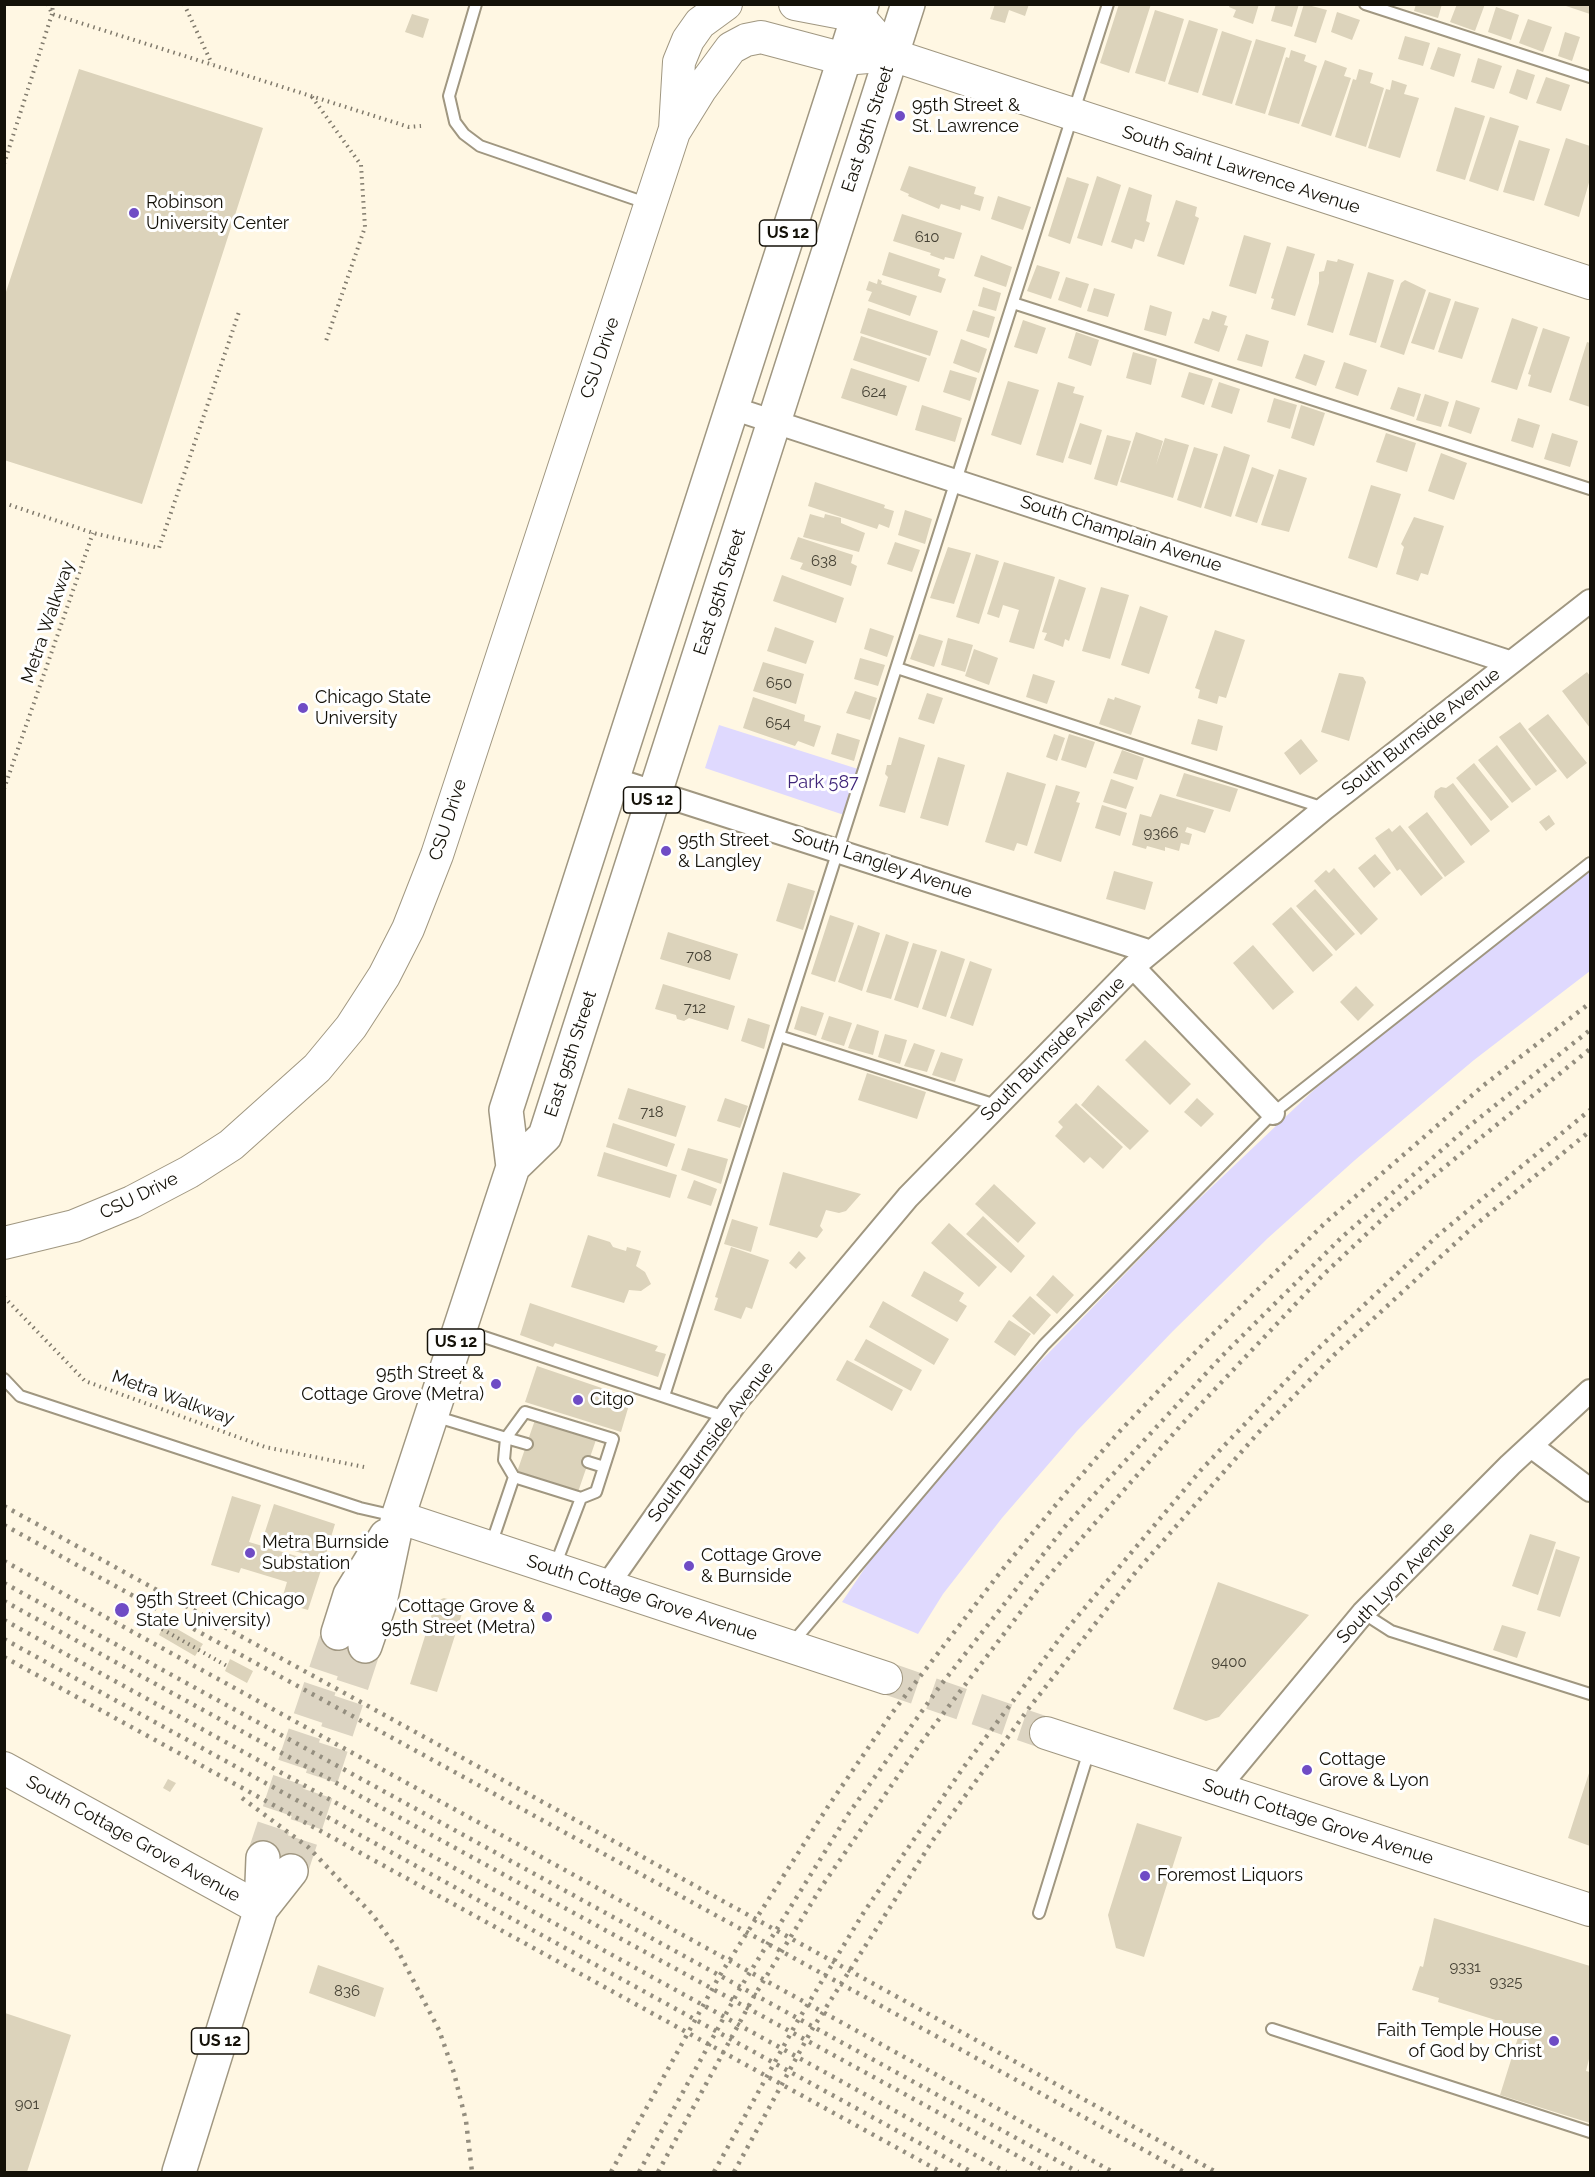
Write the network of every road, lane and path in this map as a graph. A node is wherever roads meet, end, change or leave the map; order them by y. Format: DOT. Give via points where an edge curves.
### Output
graph roads {
  1 [pos="48,4"];
  2 [pos="53,4"];
  3 [pos="184,4"];
  4 [pos="476,4"];
  5 [pos="726,4"];
  6 [pos="795,4"];
  7 [pos="908,4"];
  8 [pos="1108,4"];
  9 [pos="1365,4"];
  10 [pos="860,10"];
  11 [pos="52,14"];
  12 [pos="892,55"];
  13 [pos="844,59"];
  14 [pos="212,65"];
  15 [pos="1590,77"];
  16 [pos="311,96"];
  17 [pos="1073,115"];
  18 [pos="421,126"];
  19 [pos="674,132"];
  20 [pos="4,164"];
  21 [pos="651,205"];
  22 [pos="1590,283"];
  23 [pos="1013,303"];
  24 [pos="240,309"];
  25 [pos="326,341"];
  26 [pos="732,408"];
  27 [pos="776,422"];
  28 [pos="956,480"];
  29 [pos="1590,489"];
  30 [pos="4,503"];
  31 [pos="93,533"];
  32 [pos="1590,601"];
  33 [pos="1509,662"];
  34 [pos="897,668"];
  35 [pos="613,778"];
  36 [pos="4,789"];
  37 [pos="655,792"];
  38 [pos="1325,808"];
  39 [pos="839,849"];
  40 [pos="1590,863"];
  41 [pos="1151,952"];
  42 [pos="1133,967"];
  43 [pos="779,1036"];
  44 [pos="996,1105"];
  45 [pos="1273,1113"];
  46 [pos="513,1167"];
  47 [pos="4,1243"];
  48 [pos="4,1297"];
  49 [pos="460,1329"];
  50 [pos="4,1379"];
  51 [pos="1590,1391"];
  52 [pos="664,1396"];
  53 [pos="432,1415"];
  54 [pos="725,1417"];
  55 [pos="506,1438"];
  56 [pos="527,1444"];
  57 [pos="1531,1446"];
  58 [pos="588,1462"];
  59 [pos="364,1467"];
  60 [pos="604,1467"];
  61 [pos="514,1477"];
  62 [pos="1590,1490"];
  63 [pos="581,1498"];
  64 [pos="398,1517"];
  65 [pos="490,1548"];
  66 [pos="554,1569"];
  67 [pos="606,1587"];
  68 [pos="1363,1613"];
  69 [pos="162,1629"];
  70 [pos="351,1639"];
  71 [pos="789,1647"];
  72 [pos="227,1665"];
  73 [pos="886,1678"];
  74 [pos="1590,1695"];
  75 [pos="1046,1734"];
  76 [pos="1090,1748"];
  77 [pos="4,1768"];
  78 [pos="1217,1789"];
  79 [pos="277,1864"];
  80 [pos="261,1910"];
  81 [pos="1590,1910"];
  82 [pos="1039,1913"];
  83 [pos="1272,2029"];
  84 [pos="1590,2132"];
  85 [pos="179,2172"];
  1 -- 11 [label="path"];
  2 -- 11 [label="path"];
  3 -- 14 [label="path"];
  4 -- 21 [label="lane" via="449,96 456,122 464,134 480,146"];
  5 -- 19 [label="street" via="700,23 679,62"];
  6 -- 10 [label="street"];
  7 -- 12 [label="main road, East 95th Street / US 12"];
  8 -- 17 [label="lane"];
  9 -- 15 [label="lane"];
  10 -- 12 [label="street"];
  10 -- 13 [label="main road, East 95th Street / US 12"];
  11 -- 14 [label="path"];
  11 -- 20 [label="path"];
  12 -- 13 [label="street"];
  12 -- 17 [label="street, South Saint Lawrence Avenue"];
  12 -- 27 [label="main road, East 95th Street / US 12"];
  13 -- 19 [label="street" via="778,39 746,40 731,48"];
  13 -- 26 [label="main road, East 95th Street / US 12"];
  14 -- 16 [label="path"];
  16 -- 18 [label="path" via="409,127"];
  16 -- 25 [label="path" via="361,165 365,227"];
  17 -- 22 [label="street, South Saint Lawrence Avenue"];
  17 -- 23 [label="lane"];
  19 -- 21 [label="street, CSU Drive"];
  21 -- 47 [label="street, CSU Drive" via="437,855 408,929 384,976 317,1068 231,1145 132,1202 74,1226"];
  23 -- 28 [label="lane"];
  23 -- 29 [label="lane"];
  24 -- 31 [label="path" via="159,548"];
  26 -- 27 [label="street, South Champlain Avenue"];
  26 -- 35 [label="main road, East 95th Street / US 12"];
  27 -- 28 [label="street, South Champlain Avenue"];
  27 -- 37 [label="main road, East 95th Street / US 12"];
  28 -- 33 [label="street, South Champlain Avenue"];
  28 -- 34 [label="lane"];
  30 -- 31 [label="path"];
  31 -- 36 [label="path, Metra Walkway"];
  32 -- 33 [label="street, South Burnside Avenue"];
  33 -- 38 [label="street, South Burnside Avenue"];
  34 -- 38 [label="lane"];
  34 -- 39 [label="lane"];
  35 -- 37 [label="street, South Langley Avenue"];
  35 -- 46 [label="main road, East 95th Street / US 12" via="506,1110"];
  37 -- 39 [label="street, South Langley Avenue"];
  37 -- 46 [label="main road, East 95th Street / US 12" via="545,1136"];
  38 -- 41 [label="street, South Burnside Avenue"];
  39 -- 41 [label="street, South Langley Avenue"];
  39 -- 43 [label="lane"];
  40 -- 45 [label="lane"];
  41 -- 42 [label="street, South Burnside Avenue"];
  42 -- 44 [label="street, South Burnside Avenue"];
  42 -- 45 [label="street"];
  43 -- 44 [label="lane"];
  43 -- 52 [label="lane"];
  44 -- 54 [label="street, South Burnside Avenue" via="908,1197"];
  45 -- 71 [label="lane" via="1044,1345"];
  46 -- 49 [label="main road, East 95th Street / US 12"];
  48 -- 59 [label="path, Metra Walkway" via="86,1381 265,1447"];
  49 -- 52 [label="lane"];
  49 -- 53 [label="main road, East 95th Street / US 12"];
  50 -- 64 [label="lane" via="20,1396 360,1508"];
  51 -- 57 [label="street, South Lyon Avenue"];
  52 -- 54 [label="lane"];
  53 -- 55 [label="lane"];
  53 -- 64 [label="main road, East 95th Street / US 12"];
  54 -- 67 [label="street, South Burnside Avenue"];
  55 -- 56 [label="lane"];
  55 -- 60 [label="lane" via="525,1412 613,1439"];
  55 -- 61 [label="lane" via="504,1460"];
  57 -- 62 [label="street"];
  57 -- 68 [label="street, South Lyon Avenue"];
  58 -- 60 [label="lane"];
  60 -- 63 [label="lane" via="596,1492"];
  61 -- 63 [label="lane"];
  61 -- 65 [label="lane"];
  63 -- 66 [label="lane"];
  64 -- 65 [label="street, South Cottage Grove Avenue"];
  64 -- 70 [label="main road, East 95th Street / US 12" via="350,1595"];
  65 -- 66 [label="street, South Cottage Grove Avenue"];
  66 -- 67 [label="street, South Cottage Grove Avenue"];
  67 -- 71 [label="street, South Cottage Grove Avenue"];
  68 -- 74 [label="lane" via="1391,1631"];
  68 -- 78 [label="street, South Lyon Avenue"];
  69 -- 72 [label="path"];
  71 -- 73 [label="street, South Cottage Grove Avenue"];
  75 -- 76 [label="street, South Cottage Grove Avenue"];
  76 -- 78 [label="street, South Cottage Grove Avenue"];
  76 -- 82 [label="lane"];
  77 -- 80 [label="street, South Cottage Grove Avenue"];
  78 -- 81 [label="street, South Cottage Grove Avenue"];
  79 -- 80 [label="main road, US 12"];
  80 -- 85 [label="main road, US 12"];
  83 -- 84 [label="lane"];
}
